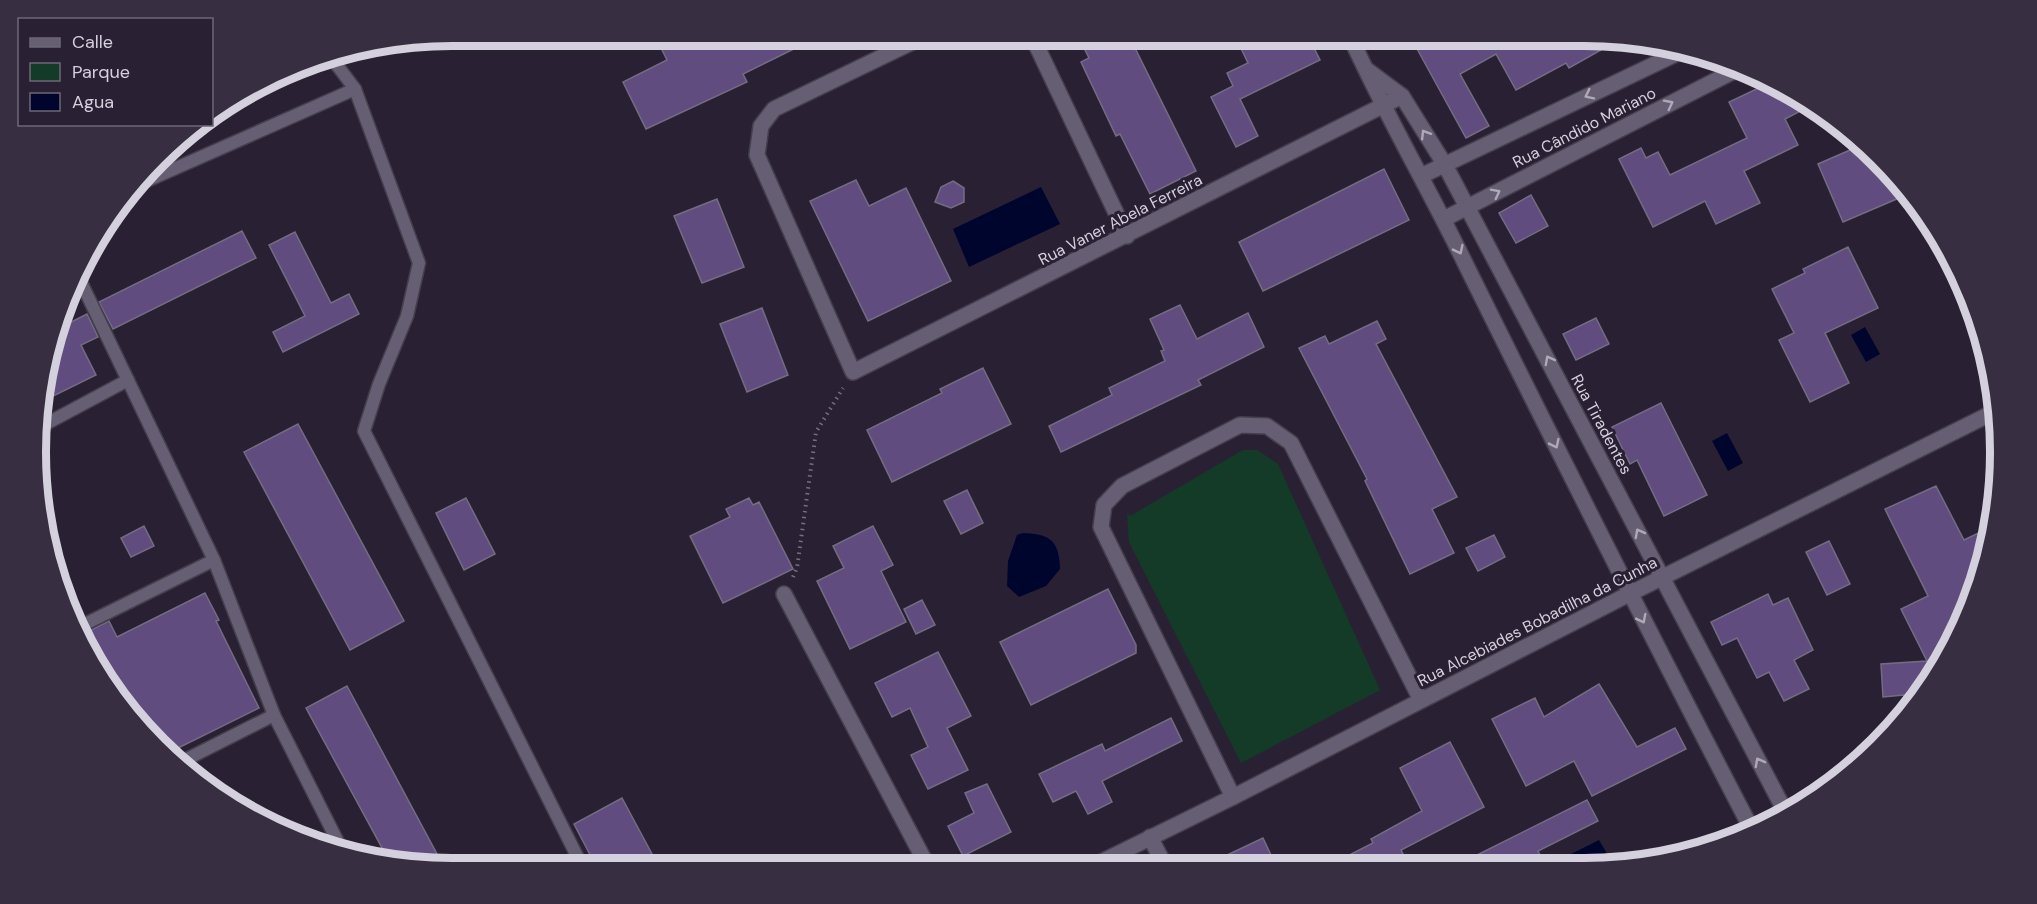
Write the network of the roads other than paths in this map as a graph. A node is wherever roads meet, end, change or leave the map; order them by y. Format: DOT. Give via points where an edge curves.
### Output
graph roads {
  1 [pos="904,46"];
  2 [pos="1037,46"];
  3 [pos="1355,46"];
  4 [pos="1672,56"];
  5 [pos="336,64"];
  6 [pos="1365,68"];
  7 [pos="1730,73"];
  8 [pos="355,89"];
  9 [pos="1402,96"];
  10 [pos="1383,106"];
  11 [pos="1445,165"];
  12 [pos="1421,176"];
  13 [pos="153,178"];
  14 [pos="1468,207"];
  15 [pos="1443,219"];
  16 [pos="1126,236"];
  17 [pos="82,287"];
  18 [pos="128,380"];
  19 [pos="1989,415"];
  20 [pos="47,423"];
  21 [pos="214,560"];
  22 [pos="1662,578"];
  23 [pos="784,594"];
  24 [pos="1629,594"];
  25 [pos="85,624"];
  26 [pos="1421,700"];
  27 [pos="274,716"];
  28 [pos="187,759"];
  29 [pos="1233,797"];
  30 [pos="1782,806"];
  31 [pos="1748,823"];
  32 [pos="1150,837"];
  33 [pos="337,841"];
  34 [pos="579,858"];
  35 [pos="923,858"];
  36 [pos="1109,858"];
  37 [pos="1161,858"];
  1 -- 16 [label="street, Rua Vaner Abela Ferreira" via="774,109 761,126 756,155 853,372"];
  2 -- 16 [label="street"];
  3 -- 6 [label="street, Rua Tiradentes"];
  4 -- 11 [label="street, Rua Cândido Mariano, one-way"];
  5 -- 8 [label="lane"];
  6 -- 9 [label="street, Rua Tiradentes"];
  6 -- 10 [label="street, Rua Tiradentes"];
  14 -- 7 [label="street, Rua Cândido Mariano, one-way"];
  8 -- 13 [label="lane"];
  8 -- 34 [label="lane" via="419,263 407,316 364,431"];
  9 -- 10 [label="street, Rua Vaner Abela Ferreira"];
  11 -- 9 [label="street, Rua Tiradentes, one-way"];
  10 -- 12 [label="street, Rua Tiradentes"];
  10 -- 16 [label="street, Rua Vaner Abela Ferreira"];
  11 -- 12 [label="street, Rua Cândido Mariano"];
  11 -- 14 [label="street, Rua Tiradentes"];
  12 -- 15 [label="street, Rua Tiradentes"];
  14 -- 15 [label="street, Rua Cândido Mariano"];
  22 -- 14 [label="street, Rua Tiradentes, one-way"];
  15 -- 24 [label="street, Rua Tiradentes, one-way"];
  17 -- 18 [label="lane"];
  18 -- 20 [label="lane"];
  18 -- 21 [label="lane"];
  19 -- 22 [label="street, Rua Alcebiades Bobadilha da Cunha"];
  21 -- 25 [label="lane"];
  21 -- 27 [label="lane"];
  22 -- 24 [label="street, Rua Alcebiades Bobadilha da Cunha"];
  30 -- 22 [label="street, Rua Tiradentes, one-way"];
  23 -- 35 [label="street"];
  24 -- 26 [label="street, Rua Alcebiades Bobadilha da Cunha"];
  24 -- 31 [label="street, Rua Tiradentes, one-way"];
  26 -- 29 [label="street, Rua Alcebiades Bobadilha da Cunha"];
  26 -- 29 [label="street" via="1291,443 1267,426 1240,425 1122,486 1104,505 1101,527"];
  27 -- 28 [label="lane"];
  27 -- 33 [label="lane"];
  29 -- 32 [label="street, Rua Alcebiades Bobadilha da Cunha"];
  32 -- 36 [label="street, Rua Alcebiades Bobadilha da Cunha"];
  32 -- 37 [label="street"];
}
